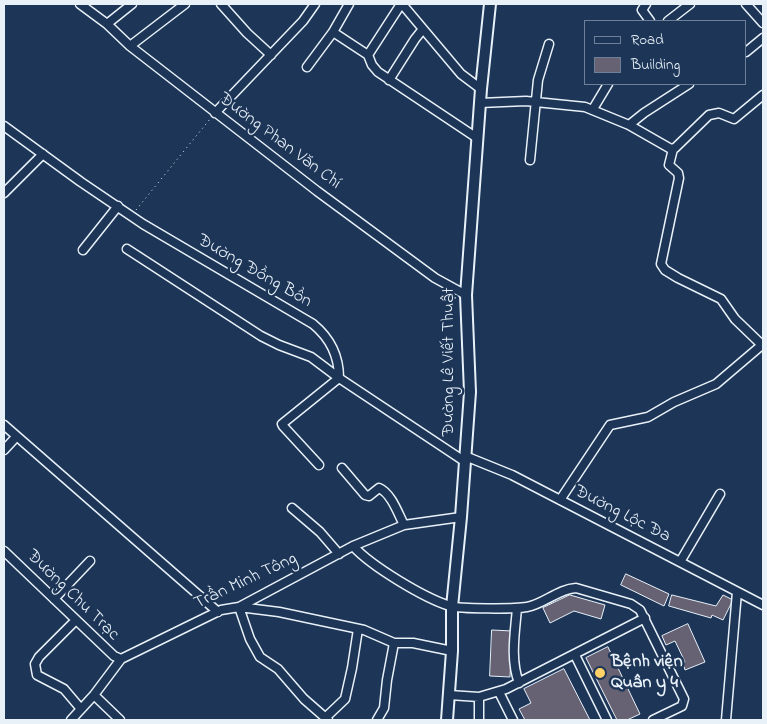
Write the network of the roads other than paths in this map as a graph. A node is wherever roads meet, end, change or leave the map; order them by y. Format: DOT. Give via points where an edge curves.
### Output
graph roads {
  1 [pos="80,4"];
  2 [pos="132,4"];
  3 [pos="185,4"];
  4 [pos="221,4"];
  5 [pos="315,4"];
  6 [pos="349,4"];
  7 [pos="402,4"];
  8 [pos="490,4"];
  9 [pos="646,4"];
  10 [pos="690,4"];
  11 [pos="746,4"];
  12 [pos="649,20"];
  13 [pos="669,20"];
  14 [pos="763,23"];
  15 [pos="107,24"];
  16 [pos="423,29"];
  17 [pos="333,32"];
  18 [pos="763,38"];
  19 [pos="549,44"];
  20 [pos="130,46"];
  21 [pos="747,51"];
  22 [pos="271,54"];
  23 [pos="368,56"];
  24 [pos="307,67"];
  25 [pos="390,80"];
  26 [pos="607,85"];
  27 [pos="687,85"];
  28 [pos="481,90"];
  29 [pos="763,95"];
  30 [pos="534,102"];
  31 [pos="480,103"];
  32 [pos="593,109"];
  33 [pos="215,113"];
  34 [pos="629,125"];
  35 [pos="4,126"];
  36 [pos="477,138"];
  37 [pos="673,149"];
  38 [pos="42,154"];
  39 [pos="530,160"];
  40 [pos="4,193"];
  41 [pos="118,206"];
  42 [pos="127,249"];
  43 [pos="83,250"];
  44 [pos="466,295"];
  45 [pos="763,344"];
  46 [pos="339,378"];
  47 [pos="4,426"];
  48 [pos="16,436"];
  49 [pos="4,450"];
  50 [pos="465,458"];
  51 [pos="319,465"];
  52 [pos="342,468"];
  53 [pos="720,494"];
  54 [pos="560,500"];
  55 [pos="292,508"];
  56 [pos="461,517"];
  57 [pos="404,525"];
  58 [pos="353,546"];
  59 [pos="4,551"];
  60 [pos="340,554"];
  61 [pos="12,559"];
  62 [pos="90,560"];
  63 [pos="680,562"];
  64 [pos="4,565"];
  65 [pos="737,592"];
  66 [pos="54,599"];
  67 [pos="763,605"];
  68 [pos="239,607"];
  69 [pos="452,607"];
  70 [pos="517,608"];
  71 [pos="218,612"];
  72 [pos="645,618"];
  73 [pos="76,620"];
  74 [pos="358,629"];
  75 [pos="394,642"];
  76 [pos="452,651"];
  77 [pos="575,654"];
  78 [pos="121,659"];
  79 [pos="520,683"];
  80 [pos="499,692"];
  81 [pos="94,695"];
  82 [pos="449,695"];
  83 [pos="479,697"];
  84 [pos="81,709"];
  85 [pos="327,719"];
  86 [pos="71,720"];
  87 [pos="120,720"];
  88 [pos="378,720"];
  89 [pos="447,720"];
  90 [pos="479,720"];
  91 [pos="513,720"];
  92 [pos="607,720"];
  93 [pos="653,720"];
  94 [pos="726,720"];
  1 -- 15 [label="street, Đường Phan Văn Chí"];
  2 -- 15 [label="street"];
  3 -- 20 [label="street"];
  4 -- 22 [label="street"];
  5 -- 22 [label="street"];
  6 -- 17 [label="street"];
  7 -- 16 [label="street"];
  7 -- 23 [label="street"];
  8 -- 28 [label="main road, Đường Lê Viết Thuật"];
  9 -- 12 [label="street" via="642,13"];
  10 -- 13 [label="street"];
  11 -- 14 [label="street"];
  15 -- 20 [label="street, Đường Phan Văn Chí"];
  16 -- 25 [label="street"];
  16 -- 28 [label="street" via="461,74"];
  17 -- 23 [label="street"];
  17 -- 24 [label="street"];
  18 -- 21 [label="street"];
  19 -- 30 [label="street"];
  20 -- 33 [label="street, Đường Phan Văn Chí"];
  22 -- 33 [label="street"];
  23 -- 25 [label="street" via="376,70"];
  25 -- 36 [label="street"];
  26 -- 32 [label="street"];
  27 -- 34 [label="street"];
  28 -- 31 [label="main road, Đường Lê Viết Thuật"];
  29 -- 37 [label="street" via="734,119 719,113 709,115"];
  30 -- 31 [label="street"];
  30 -- 32 [label="street"];
  30 -- 39 [label="street"];
  31 -- 36 [label="main road, Đường Lê Viết Thuật"];
  32 -- 34 [label="street"];
  33 -- 44 [label="street, Đường Phan Văn Chí" via="435,278"];
  34 -- 37 [label="street"];
  35 -- 38 [label="street, Đường Đồng Bồn"];
  36 -- 44 [label="main road, Đường Lê Viết Thuật"];
  37 -- 45 [label="street" via="669,164 679,178 661,264 678,278 721,299 735,319"];
  38 -- 40 [label="street"];
  38 -- 41 [label="street, Đường Đồng Bồn"];
  41 -- 43 [label="street"];
  41 -- 46 [label="street, Đường Đồng Bồn" via="316,326 335,351"];
  42 -- 46 [label="street" via="261,336 311,357"];
  44 -- 50 [label="main road, Đường Lê Viết Thuật" via="470,392"];
  45 -- 54 [label="street" via="716,384 643,419 610,425"];
  46 -- 50 [label="street"];
  46 -- 51 [label="street" via="282,424"];
  47 -- 48 [label="street"];
  48 -- 49 [label="street"];
  48 -- 71 [label="street"];
  50 -- 54 [label="street, Đường Lộc Đa" via="512,475"];
  50 -- 56 [label="main road, Đường Lê Viết Thuật"];
  52 -- 57 [label="street" via="365,496 378,488 383,490"];
  53 -- 63 [label="street"];
  54 -- 63 [label="street, Đường Lộc Đa"];
  55 -- 60 [label="street"];
  56 -- 57 [label="street, Trần Minh Tông"];
  56 -- 69 [label="main road, Đường Lê Viết Thuật"];
  57 -- 58 [label="street, Trần Minh Tông"];
  58 -- 60 [label="street, Trần Minh Tông"];
  58 -- 69 [label="street" via="372,563 409,586"];
  59 -- 61 [label="street, Đường Chu Trạc"];
  60 -- 68 [label="street, Trần Minh Tông"];
  61 -- 64 [label="street"];
  61 -- 66 [label="street, Đường Chu Trạc"];
  62 -- 66 [label="street"];
  63 -- 65 [label="street, Đường Lộc Đa"];
  65 -- 67 [label="street, Đường Lộc Đa"];
  65 -- 94 [label="street"];
  66 -- 73 [label="street, Đường Chu Trạc"];
  68 -- 71 [label="street, Trần Minh Tông"];
  68 -- 74 [label="street"];
  68 -- 85 [label="street" via="260,657 278,669"];
  69 -- 70 [label="street"];
  69 -- 76 [label="main road, Đường Lê Viết Thuật"];
  70 -- 72 [label="street" via="534,605 576,588 632,604"];
  70 -- 79 [label="street" via="513,661"];
  71 -- 78 [label="street, Trần Minh Tông"];
  72 -- 77 [label="street"];
  72 -- 93 [label="street" via="684,701 682,706"];
  73 -- 78 [label="street, Đường Chu Trạc"];
  73 -- 84 [label="street" via="39,657 35,667 37,675 64,689"];
  74 -- 75 [label="street"];
  74 -- 85 [label="street" via="345,699"];
  75 -- 76 [label="street"];
  75 -- 88 [label="street" via="384,708"];
  76 -- 82 [label="main road, Đường Lê Viết Thuật"];
  77 -- 79 [label="street"];
  77 -- 92 [label="street"];
  78 -- 81 [label="street, Trần Minh Tông"];
  79 -- 80 [label="street"];
  80 -- 83 [label="street"];
  80 -- 91 [label="street"];
  81 -- 84 [label="street, Trần Minh Tông"];
  81 -- 87 [label="street"];
  82 -- 83 [label="street"];
  82 -- 89 [label="main road, Đường Lê Viết Thuật"];
  83 -- 90 [label="street"];
  84 -- 86 [label="street, Trần Minh Tông"];
}
